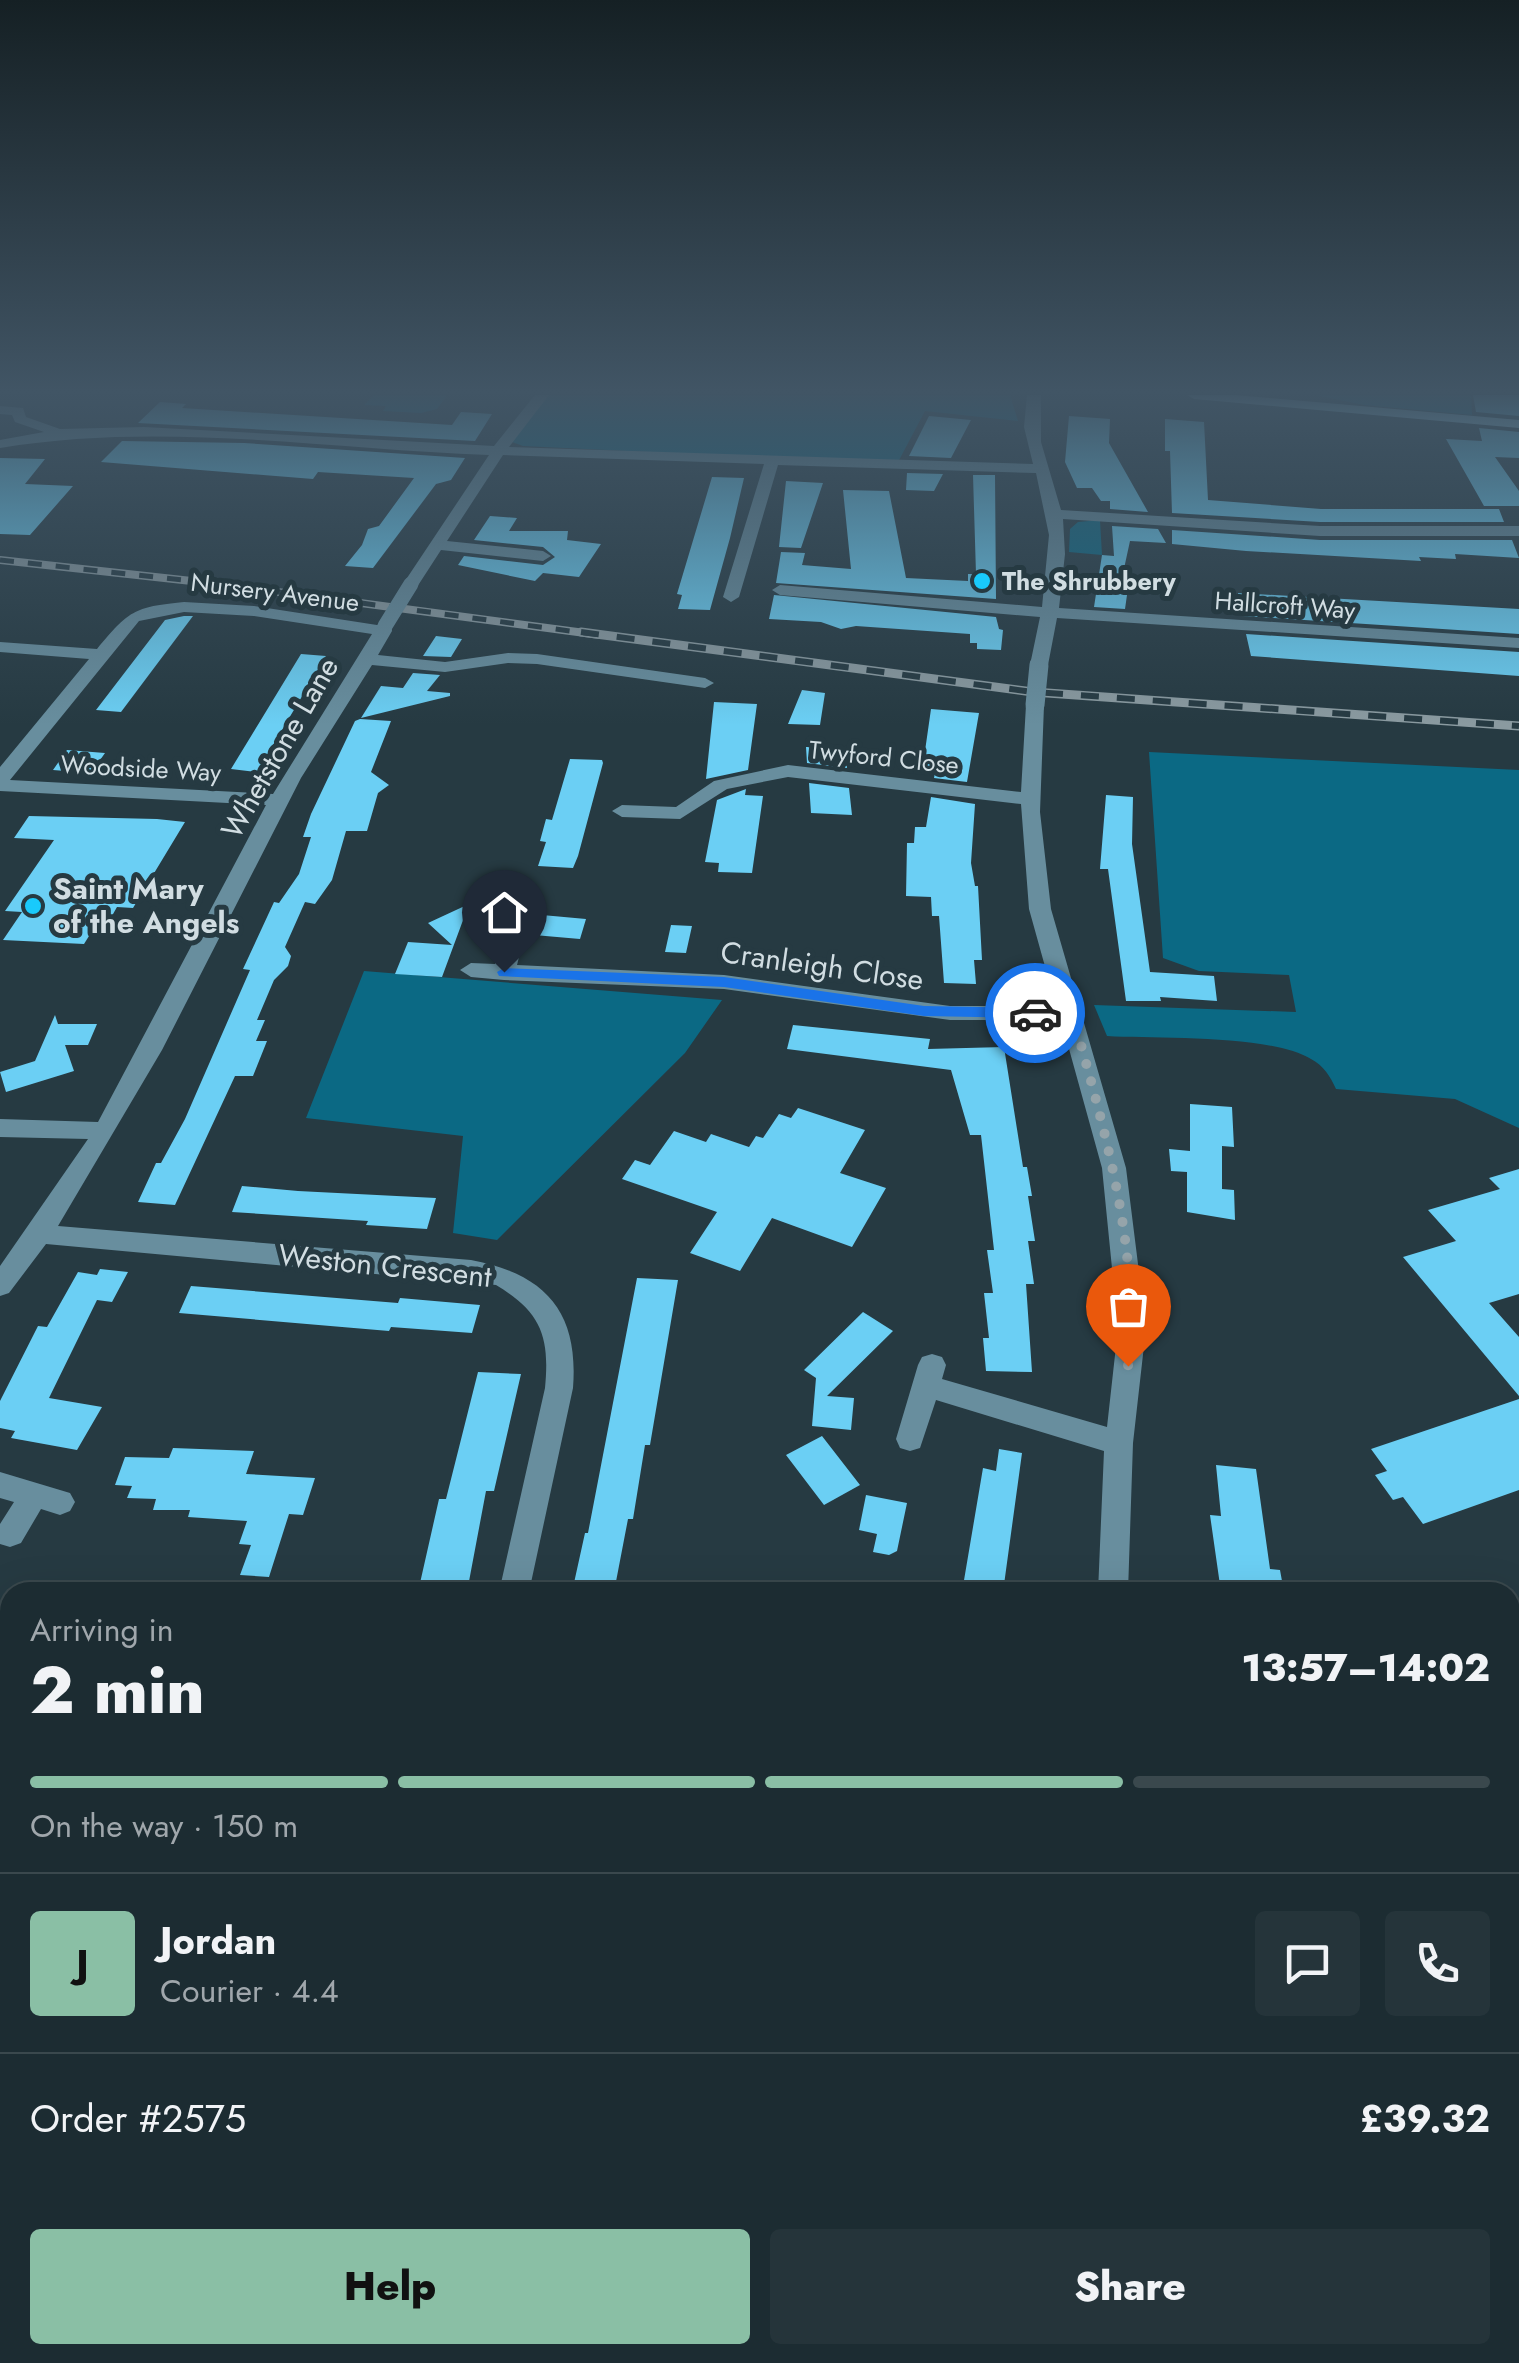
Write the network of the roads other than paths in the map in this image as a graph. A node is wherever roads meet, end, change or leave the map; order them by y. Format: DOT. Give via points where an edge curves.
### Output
graph roads {
  1 [pos="462,505"];
  2 [pos="759,505"];
  3 [pos="1052,505"];
  4 [pos="1055,514"];
  5 [pos="1519,531"];
  6 [pos="435,546"];
  7 [pos="543,556"];
  8 [pos="792,588"];
  9 [pos="731,597"];
  10 [pos="1049,611"];
  11 [pos="384,628"];
  12 [pos="1519,643"];
  13 [pos="0,646"];
  14 [pos="102,654"];
  15 [pos="366,659"];
  16 [pos="664,678"];
  17 [pos="705,683"];
  18 [pos="658,698"];
  19 [pos="0,782"];
  20 [pos="1030,798"];
  21 [pos="279,800"];
  22 [pos="622,812"];
  23 [pos="511,946"];
  24 [pos="471,970"];
  25 [pos="504,972"];
  26 [pos="1072,1013"];
  27 [pos="0,1128"];
  28 [pos="103,1131"];
  29 [pos="42,1234"];
  30 [pos="0,1286"];
  31 [pos="910,1439"];
  32 [pos="1118,1443"];
  33 [pos="0,1485"];
  34 [pos="10,1534"];
  35 [pos="516,1582"];
  36 [pos="1113,1582"];
  1 -- 6 [label="street, Whetstone Lane"];
  2 -- 9 [label="street"];
  3 -- 4 [label="street"];
  4 -- 5 [label="street" via="1320,531"];
  4 -- 10 [label="street" via="1058,552"];
  6 -- 7 [label="street"];
  6 -- 11 [label="street, Whetstone Lane, bridge"];
  8 -- 10 [label="street, Hallcroft Way"];
  10 -- 12 [label="street, Hallcroft Way"];
  10 -- 20 [label="street, bridge"];
  11 -- 14 [label="street, Nursery Avenue" via="184,604 133,617"];
  11 -- 15 [label="street, Whetstone Lane"];
  13 -- 14 [label="street"];
  14 -- 19 [label="street, Nursery Avenue"];
  15 -- 16 [label="street" via="445,666 537,659"];
  15 -- 21 [label="street, Whetstone Lane"];
  16 -- 17 [label="street"];
  16 -- 18 [label="street"];
  19 -- 21 [label="street, Woodside Way"];
  20 -- 22 [label="street, Twyford Close" via="788,772 721,784 680,813"];
  20 -- 26 [label="street" via="1040,910"];
  21 -- 28 [label="street, Whetstone Lane"];
  23 -- 25 [label="street"];
  24 -- 25 [label="street, Cranleigh Close"];
  25 -- 26 [label="street, Cranleigh Close" via="724,982 937,1012"];
  26 -- 32 [label="street" via="1114,1168 1132,1328"];
  27 -- 28 [label="street"];
  28 -- 29 [label="street, Whetstone Lane"];
  29 -- 30 [label="street, Whetstone Lane"];
  29 -- 35 [label="street, Weston Crescent" via="471,1270 502,1276 529,1292 554,1324 563,1364"];
  31 -- 32 [label="street" via="930,1376"];
  32 -- 36 [label="street"];
  33 -- 34 [label="street" via="47,1498"];
}
